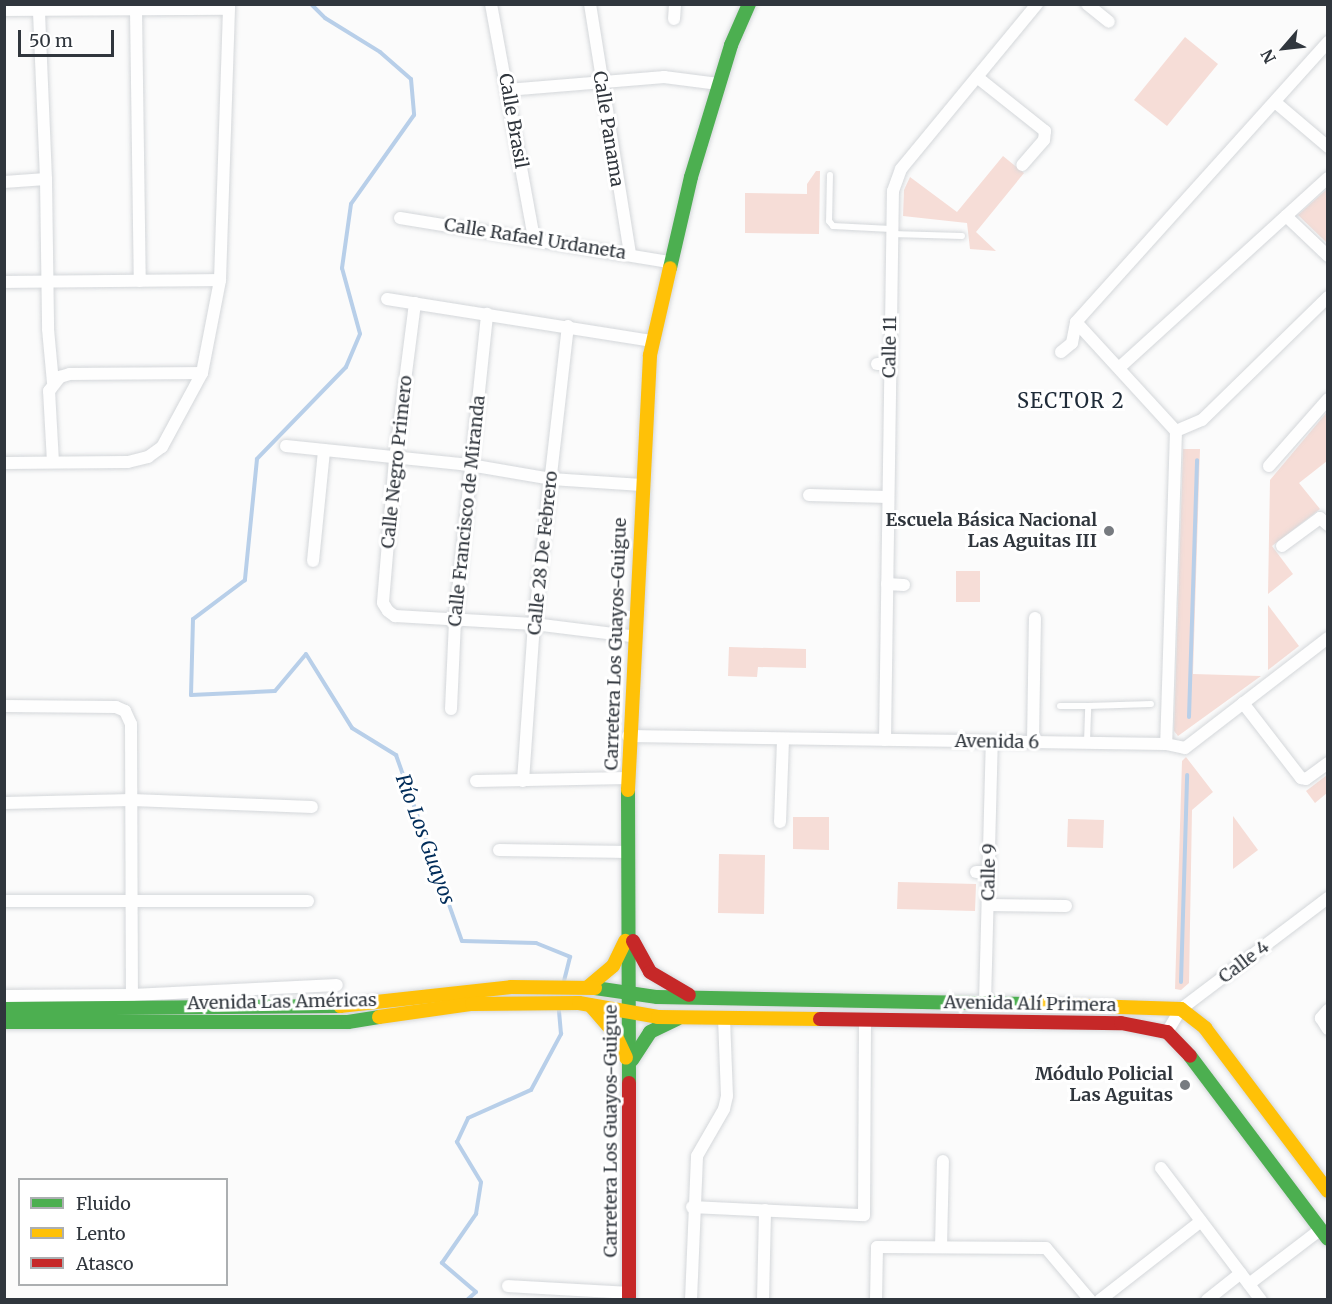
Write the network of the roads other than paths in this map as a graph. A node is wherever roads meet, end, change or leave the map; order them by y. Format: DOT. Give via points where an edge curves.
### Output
graph roads {
  1 [pos="491,4"];
  2 [pos="590,4"];
  3 [pos="675,4"];
  4 [pos="749,4"];
  5 [pos="1037,4"];
  6 [pos="229,7"];
  7 [pos="1094,7"];
  8 [pos="4,10"];
  9 [pos="39,10"];
  10 [pos="136,10"];
  11 [pos="674,19"];
  12 [pos="1109,22"];
  13 [pos="1328,42"];
  14 [pos="978,77"];
  15 [pos="600,81"];
  16 [pos="719,84"];
  17 [pos="507,90"];
  18 [pos="1275,102"];
  19 [pos="1328,147"];
  20 [pos="1022,165"];
  21 [pos="830,175"];
  22 [pos="1328,178"];
  23 [pos="46,179"];
  24 [pos="4,182"];
  25 [pos="1286,216"];
  26 [pos="400,218"];
  27 [pos="891,231"];
  28 [pos="962,236"];
  29 [pos="534,238"];
  30 [pos="630,253"];
  31 [pos="1328,256"];
  32 [pos="670,262"];
  33 [pos="220,280"];
  34 [pos="140,281"];
  35 [pos="4,282"];
  36 [pos="47,282"];
  37 [pos="1328,297"];
  38 [pos="387,299"];
  39 [pos="415,303"];
  40 [pos="487,314"];
  41 [pos="1076,322"];
  42 [pos="568,326"];
  43 [pos="653,341"];
  44 [pos="1061,352"];
  45 [pos="1120,367"];
  46 [pos="202,373"];
  47 [pos="53,383"];
  48 [pos="1328,399"];
  49 [pos="1176,431"];
  50 [pos="286,446"];
  51 [pos="324,451"];
  52 [pos="395,459"];
  53 [pos="53,462"];
  54 [pos="4,463"];
  55 [pos="470,465"];
  56 [pos="1269,466"];
  57 [pos="551,479"];
  58 [pos="642,485"];
  59 [pos="809,495"];
  60 [pos="888,497"];
  61 [pos="1328,525"];
  62 [pos="1282,546"];
  63 [pos="313,561"];
  64 [pos="887,584"];
  65 [pos="904,585"];
  66 [pos="1035,618"];
  67 [pos="455,620"];
  68 [pos="534,624"];
  69 [pos="631,636"];
  70 [pos="1328,638"];
  71 [pos="1243,703"];
  72 [pos="1151,704"];
  73 [pos="4,706"];
  74 [pos="1059,706"];
  75 [pos="1088,706"];
  76 [pos="451,709"];
  77 [pos="628,736"];
  78 [pos="783,739"];
  79 [pos="885,740"];
  80 [pos="992,742"];
  81 [pos="1033,742"];
  82 [pos="1087,743"];
  83 [pos="1166,744"];
  84 [pos="1328,763"];
  85 [pos="628,778"];
  86 [pos="476,781"];
  87 [pos="523,781"];
  88 [pos="132,800"];
  89 [pos="4,803"];
  90 [pos="312,807"];
  91 [pos="780,822"];
  92 [pos="499,850"];
  93 [pos="628,852"];
  94 [pos="1328,898"];
  95 [pos="133,899"];
  96 [pos="308,901"];
  97 [pos="4,902"];
  98 [pos="988,904"];
  99 [pos="1066,906"];
  100 [pos="628,928"];
  101 [pos="337,985"];
  102 [pos="584,986"];
  103 [pos="629,991"];
  104 [pos="132,995"];
  105 [pos="4,996"];
  106 [pos="699,998"];
  107 [pos="985,1002"];
  108 [pos="585,1004"];
  109 [pos="4,1009"];
  110 [pos="1181,1009"];
  111 [pos="1328,1010"];
  112 [pos="629,1014"];
  113 [pos="687,1017"];
  114 [pos="724,1017"];
  115 [pos="865,1019"];
  116 [pos="4,1022"];
  117 [pos="1328,1029"];
  118 [pos="1167,1032"];
  119 [pos="629,1067"];
  120 [pos="943,1161"];
  121 [pos="1161,1168"];
  122 [pos="1328,1191"];
  123 [pos="692,1207"];
  124 [pos="765,1210"];
  125 [pos="1201,1221"];
  126 [pos="1324,1234"];
  127 [pos="941,1247"];
  128 [pos="1241,1273"];
  129 [pos="1249,1284"];
  130 [pos="508,1286"];
  131 [pos="629,1296"];
  132 [pos="1085,1298"];
  133 [pos="691,1299"];
  134 [pos="763,1299"];
  135 [pos="876,1299"];
  136 [pos="1100,1299"];
  137 [pos="1207,1299"];
  138 [pos="1261,1299"];
  1 -- 17 [label="street, Calle Brasil"];
  2 -- 15 [label="street, Calle Panama"];
  3 -- 11 [label="street"];
  4 -- 16 [label="main road, Carretera Los Guayos-Guigue"];
  5 -- 14 [label="street, Calle 11"];
  6 -- 10 [label="street"];
  6 -- 33 [label="street"];
  7 -- 12 [label="street"];
  8 -- 9 [label="street"];
  9 -- 10 [label="street"];
  9 -- 23 [label="street"];
  10 -- 34 [label="street"];
  13 -- 18 [label="street"];
  14 -- 20 [label="street" via="1045,131 1044,140"];
  14 -- 27 [label="street, Calle 11" via="901,169 893,191"];
  15 -- 16 [label="street" via="664,77"];
  15 -- 17 [label="street"];
  15 -- 30 [label="street, Calle Panama"];
  16 -- 32 [label="main road, Carretera Los Guayos-Guigue"];
  17 -- 29 [label="street, Calle Brasil"];
  18 -- 19 [label="street"];
  18 -- 41 [label="street"];
  21 -- 27 [label="lane" via="833,226"];
  22 -- 25 [label="street"];
  23 -- 24 [label="street"];
  23 -- 36 [label="street"];
  25 -- 31 [label="street"];
  25 -- 45 [label="street"];
  26 -- 29 [label="street, Calle Rafael Urdaneta"];
  27 -- 28 [label="lane"];
  27 -- 60 [label="street, Calle 11" via="884,364"];
  29 -- 30 [label="street, Calle Rafael Urdaneta"];
  30 -- 32 [label="street, Calle Rafael Urdaneta"];
  32 -- 43 [label="main road, Carretera Los Guayos-Guigue"];
  33 -- 34 [label="street"];
  33 -- 46 [label="street"];
  34 -- 36 [label="street"];
  35 -- 36 [label="street"];
  36 -- 47 [label="street"];
  37 -- 49 [label="street" via="1202,420"];
  38 -- 39 [label="street"];
  39 -- 40 [label="street"];
  39 -- 52 [label="street, Calle Negro Primero"];
  40 -- 42 [label="street"];
  40 -- 55 [label="street, Calle Francisco de Miranda"];
  41 -- 44 [label="street" via="1072,343"];
  41 -- 45 [label="street"];
  42 -- 43 [label="street"];
  42 -- 57 [label="street, Calle 28 De Febrero"];
  43 -- 58 [label="main road, Carretera Los Guayos-Guigue"];
  45 -- 49 [label="street"];
  46 -- 47 [label="street" via="70,374"];
  46 -- 53 [label="street" via="162,447 148,457 128,462"];
  47 -- 53 [label="street" via="49,391"];
  48 -- 56 [label="street"];
  49 -- 83 [label="street"];
  50 -- 51 [label="street"];
  51 -- 52 [label="street"];
  51 -- 63 [label="street"];
  52 -- 55 [label="street"];
  52 -- 67 [label="street, Calle Negro Primero" via="383,603 395,616"];
  53 -- 54 [label="street"];
  55 -- 57 [label="street"];
  55 -- 67 [label="street, Calle Francisco de Miranda"];
  57 -- 58 [label="street"];
  57 -- 68 [label="street, Calle 28 De Febrero"];
  58 -- 69 [label="main road, Carretera Los Guayos-Guigue"];
  59 -- 60 [label="street"];
  60 -- 64 [label="street, Calle 11"];
  61 -- 62 [label="street" via="1320,518"];
  64 -- 65 [label="street"];
  64 -- 79 [label="street, Calle 11"];
  66 -- 81 [label="street"];
  67 -- 68 [label="street"];
  67 -- 76 [label="street, Calle Francisco de Miranda"];
  68 -- 69 [label="street"];
  68 -- 87 [label="street, Calle 28 De Febrero"];
  69 -- 77 [label="main road, Carretera Los Guayos-Guigue"];
  70 -- 71 [label="street, Avenida 6"];
  71 -- 83 [label="street, Avenida 6" via="1185,748"];
  71 -- 84 [label="street" via="1301,778 1306,779"];
  72 -- 75 [label="lane"];
  73 -- 88 [label="street" via="116,707 125,711 131,724"];
  74 -- 75 [label="lane"];
  75 -- 82 [label="lane"];
  77 -- 78 [label="street, Avenida 6" via="742,734"];
  77 -- 85 [label="main road, Carretera Los Guayos-Guigue"];
  78 -- 79 [label="street, Avenida 6"];
  78 -- 91 [label="street"];
  79 -- 80 [label="street, Avenida 6"];
  80 -- 81 [label="street, Avenida 6"];
  80 -- 98 [label="street, Calle 9" via="982,872"];
  81 -- 82 [label="street, Avenida 6"];
  82 -- 83 [label="street, Avenida 6"];
  85 -- 87 [label="street"];
  85 -- 93 [label="main road, Carretera Los Guayos-Guigue"];
  86 -- 87 [label="street"];
  88 -- 89 [label="street"];
  88 -- 90 [label="street"];
  88 -- 95 [label="street"];
  92 -- 93 [label="street"];
  93 -- 100 [label="main road, Carretera Los Guayos-Guigue"];
  94 -- 110 [label="street, Calle 4"];
  95 -- 96 [label="street"];
  95 -- 97 [label="street"];
  95 -- 104 [label="street"];
  98 -- 99 [label="street"];
  98 -- 107 [label="street, Calle 9"];
  100 -- 102 [label="main road" via="613,966"];
  100 -- 103 [label="main road, Carretera Los Guayos-Guigue"];
  100 -- 106 [label="main road" via="650,972 676,990"];
  101 -- 104 [label="street"];
  102 -- 103 [label="main road, Avenida Las Américas"];
  102 -- 109 [label="main road, Avenida Las Américas" via="510,987 330,1007"];
  103 -- 106 [label="main road, Avenida Alí Primera" via="657,998"];
  103 -- 112 [label="main road, Carretera Los Guayos-Guigue"];
  104 -- 105 [label="street"];
  106 -- 107 [label="main road, Avenida Alí Primera"];
  107 -- 110 [label="main road, Avenida Alí Primera" via="1149,1004"];
  108 -- 112 [label="main road, Avenida Las Américas"];
  108 -- 116 [label="main road, Avenida Las Américas" via="472,1004 348,1022"];
  108 -- 119 [label="main road" via="615,1034"];
  110 -- 118 [label="street, Calle 4"];
  110 -- 122 [label="main road" via="1211,1035"];
  111 -- 117 [label="street" via="1321,1018"];
  112 -- 113 [label="main road, Avenida Alí Primera"];
  112 -- 119 [label="main road, Carretera Los Guayos-Guigue"];
  113 -- 114 [label="main road, Avenida Alí Primera"];
  113 -- 119 [label="main road" via="664,1023 650,1032 639,1044"];
  114 -- 115 [label="main road, Avenida Alí Primera"];
  114 -- 123 [label="street" via="724,1109 701,1146"];
  115 -- 118 [label="main road, Avenida Alí Primera" via="1120,1023"];
  115 -- 124 [label="street" via="864,1215"];
  118 -- 126 [label="main road" via="1190,1056"];
  119 -- 131 [label="main road, Carretera Los Guayos-Guigue"];
  120 -- 127 [label="street"];
  121 -- 125 [label="street"];
  123 -- 124 [label="street"];
  123 -- 133 [label="street"];
  124 -- 134 [label="street"];
  125 -- 128 [label="street"];
  125 -- 136 [label="street"];
  126 -- 129 [label="street"];
  127 -- 132 [label="street" via="1046,1248 1055,1254"];
  127 -- 135 [label="street" via="877,1247"];
  128 -- 129 [label="street"];
  128 -- 137 [label="street"];
  129 -- 138 [label="street"];
  130 -- 131 [label="street"];
}
